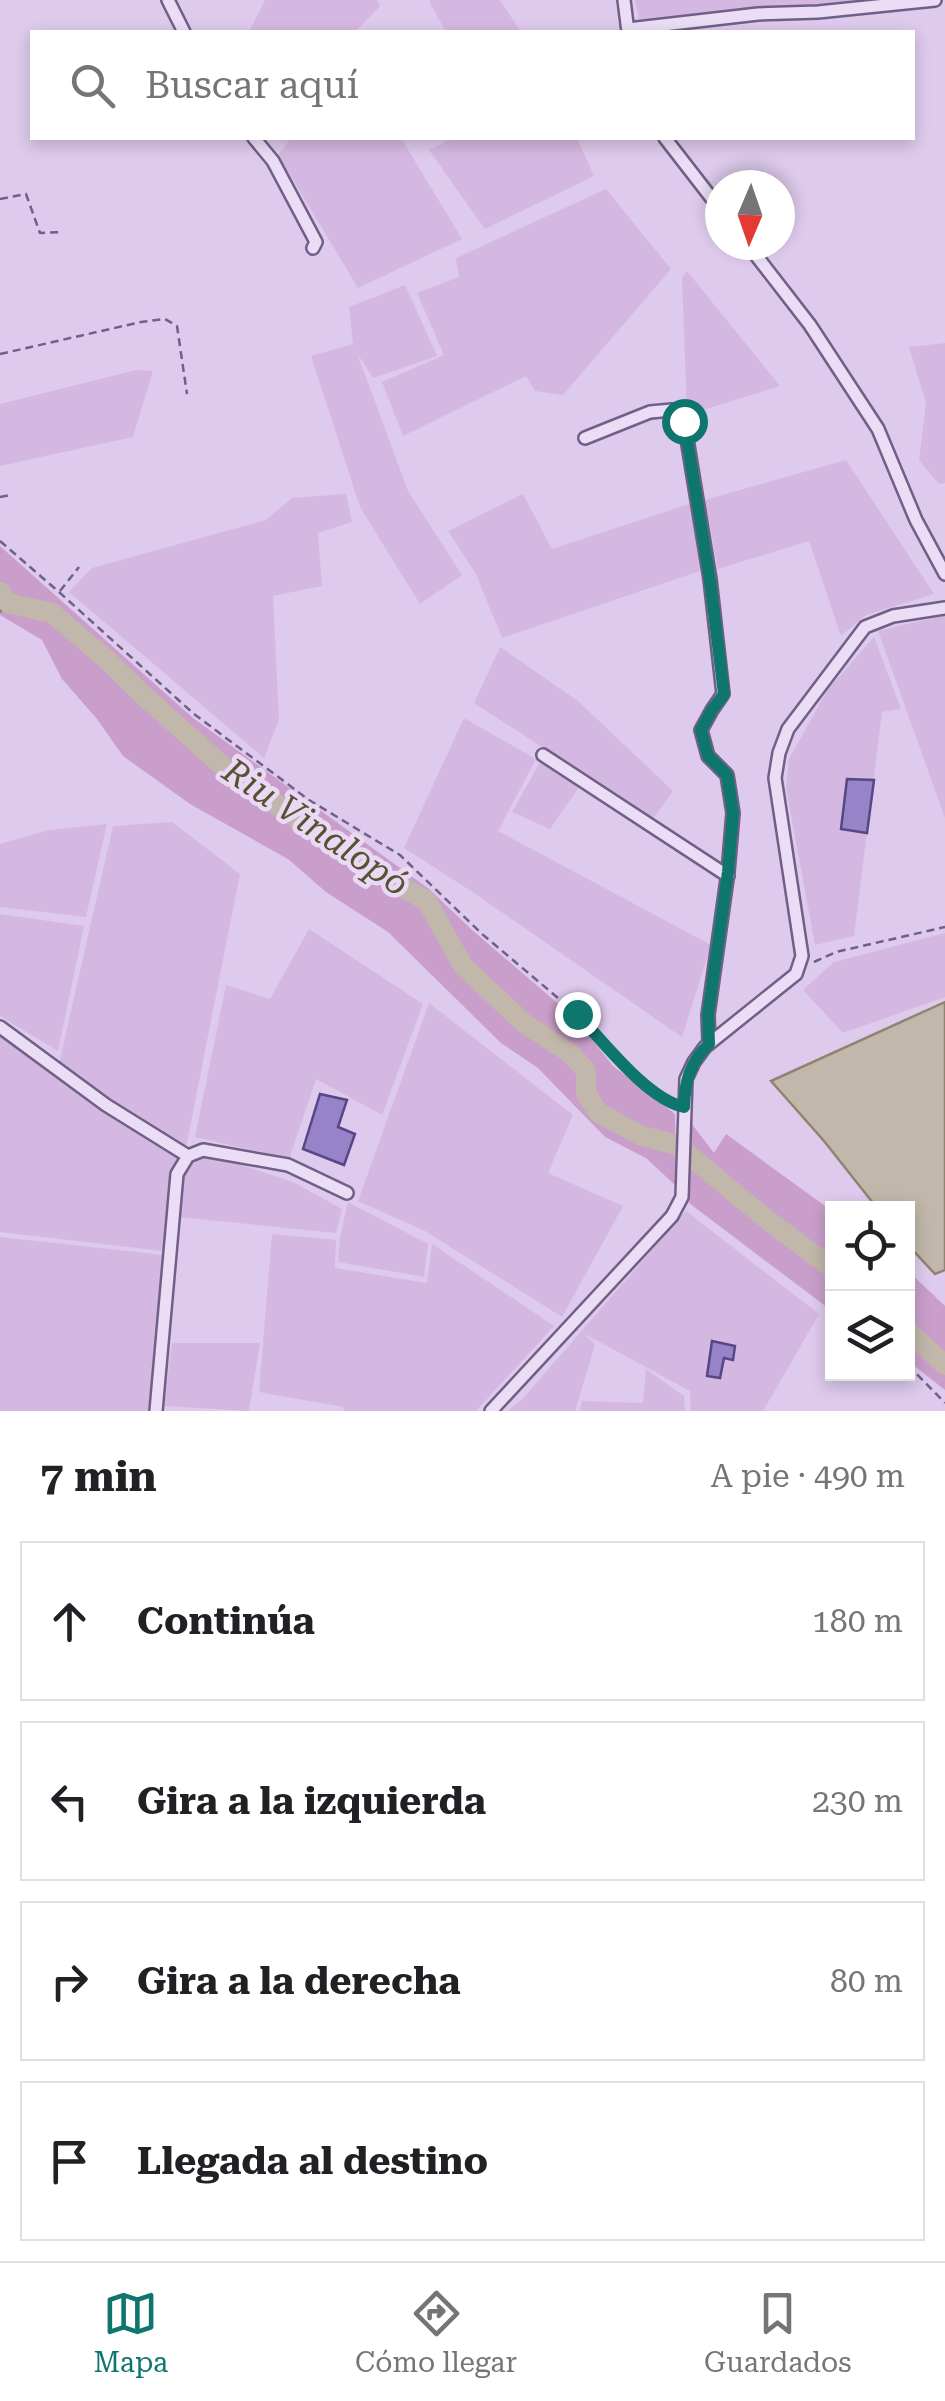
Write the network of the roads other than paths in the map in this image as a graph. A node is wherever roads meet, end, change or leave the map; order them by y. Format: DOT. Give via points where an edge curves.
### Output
graph roads {
  1 [pos="168,0"];
  2 [pos="624,0"];
  3 [pos="936,0"];
  4 [pos="183,30"];
  5 [pos="628,30"];
  6 [pos="636,30"];
  7 [pos="256,140"];
  8 [pos="667,140"];
  9 [pos="705,190"];
  10 [pos="313,248"];
  11 [pos="759,260"];
  12 [pos="585,438"];
  13 [pos="945,574"];
  14 [pos="945,608"];
  15 [pos="543,755"];
  16 [pos="728,876"];
  17 [pos="0,1027"];
  18 [pos="709,1044"];
  19 [pos="188,1156"];
  20 [pos="347,1193"];
  21 [pos="156,1411"];
  22 [pos="491,1411"];
  1 -- 4 [label="street"];
  2 -- 5 [label="street"];
  3 -- 6 [label="street"];
  7 -- 10 [label="street" via="274,162 316,242"];
  8 -- 9 [label="street"];
  11 -- 13 [label="street" via="878,429"];
  12 -- 16 [label="street" via="650,412 672,410 684,421 724,694 701,730 708,756 727,775 733,813"];
  14 -- 18 [label="street" via="865,627 788,729 775,778 802,956 796,974"];
  15 -- 16 [label="street"];
  16 -- 18 [label="street"];
  17 -- 19 [label="street" via="106,1106"];
  18 -- 22 [label="street" via="686,1079 684,1184 672,1216"];
  19 -- 20 [label="street" via="203,1150 288,1166"];
  19 -- 21 [label="street" via="177,1174"];
}
